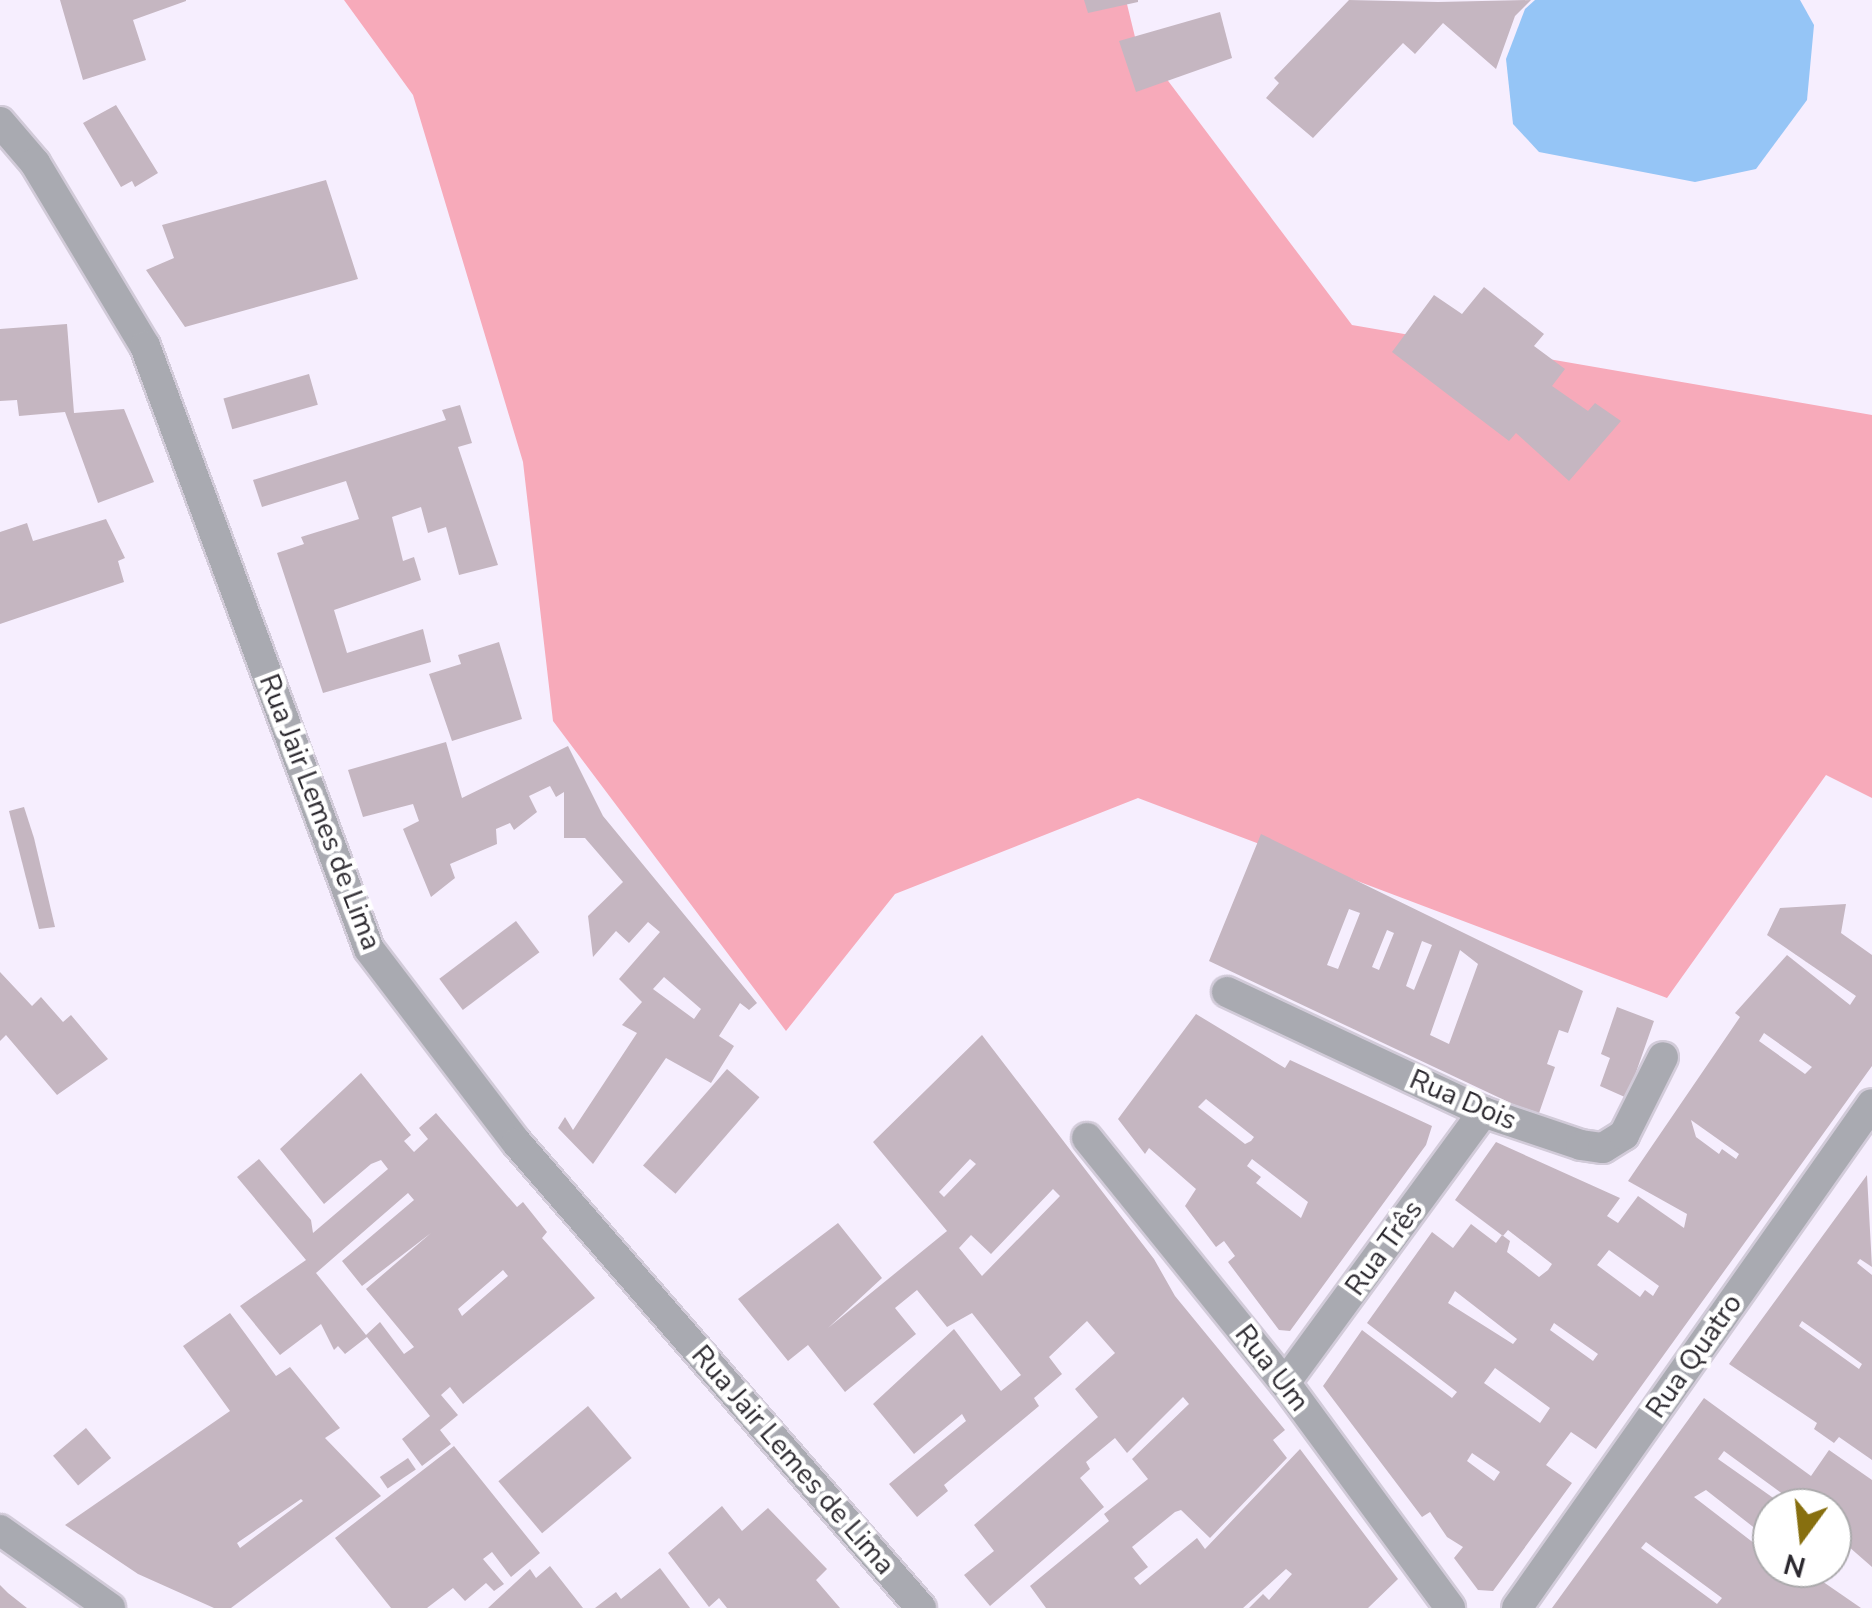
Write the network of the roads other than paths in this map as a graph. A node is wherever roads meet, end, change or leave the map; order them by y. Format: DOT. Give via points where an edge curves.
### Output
graph roads {
  1 [pos="0,122"];
  2 [pos="1227,992"];
  3 [pos="1663,1057"];
  4 [pos="1872,1105"];
  5 [pos="1483,1112"];
  6 [pos="1088,1138"];
  7 [pos="1285,1383"];
  8 [pos="0,1530"];
  9 [pos="1448,1607"];
  10 [pos="110,1608"];
  11 [pos="921,1608"];
  12 [pos="1517,1608"];
  1 -- 11 [label="street, Rua Jair Lemes de Lima" via="35,162 146,346 369,949 518,1143"];
  2 -- 5 [label="street, Rua Dois"];
  3 -- 5 [label="street, Rua Dois" via="1624,1135 1603,1148"];
  4 -- 12 [label="street, Rua Quatro"];
  5 -- 7 [label="street, Rua Três"];
  6 -- 7 [label="street, Rua Um"];
  7 -- 9 [label="street, Rua Um"];
  8 -- 10 [label="street"];
}
